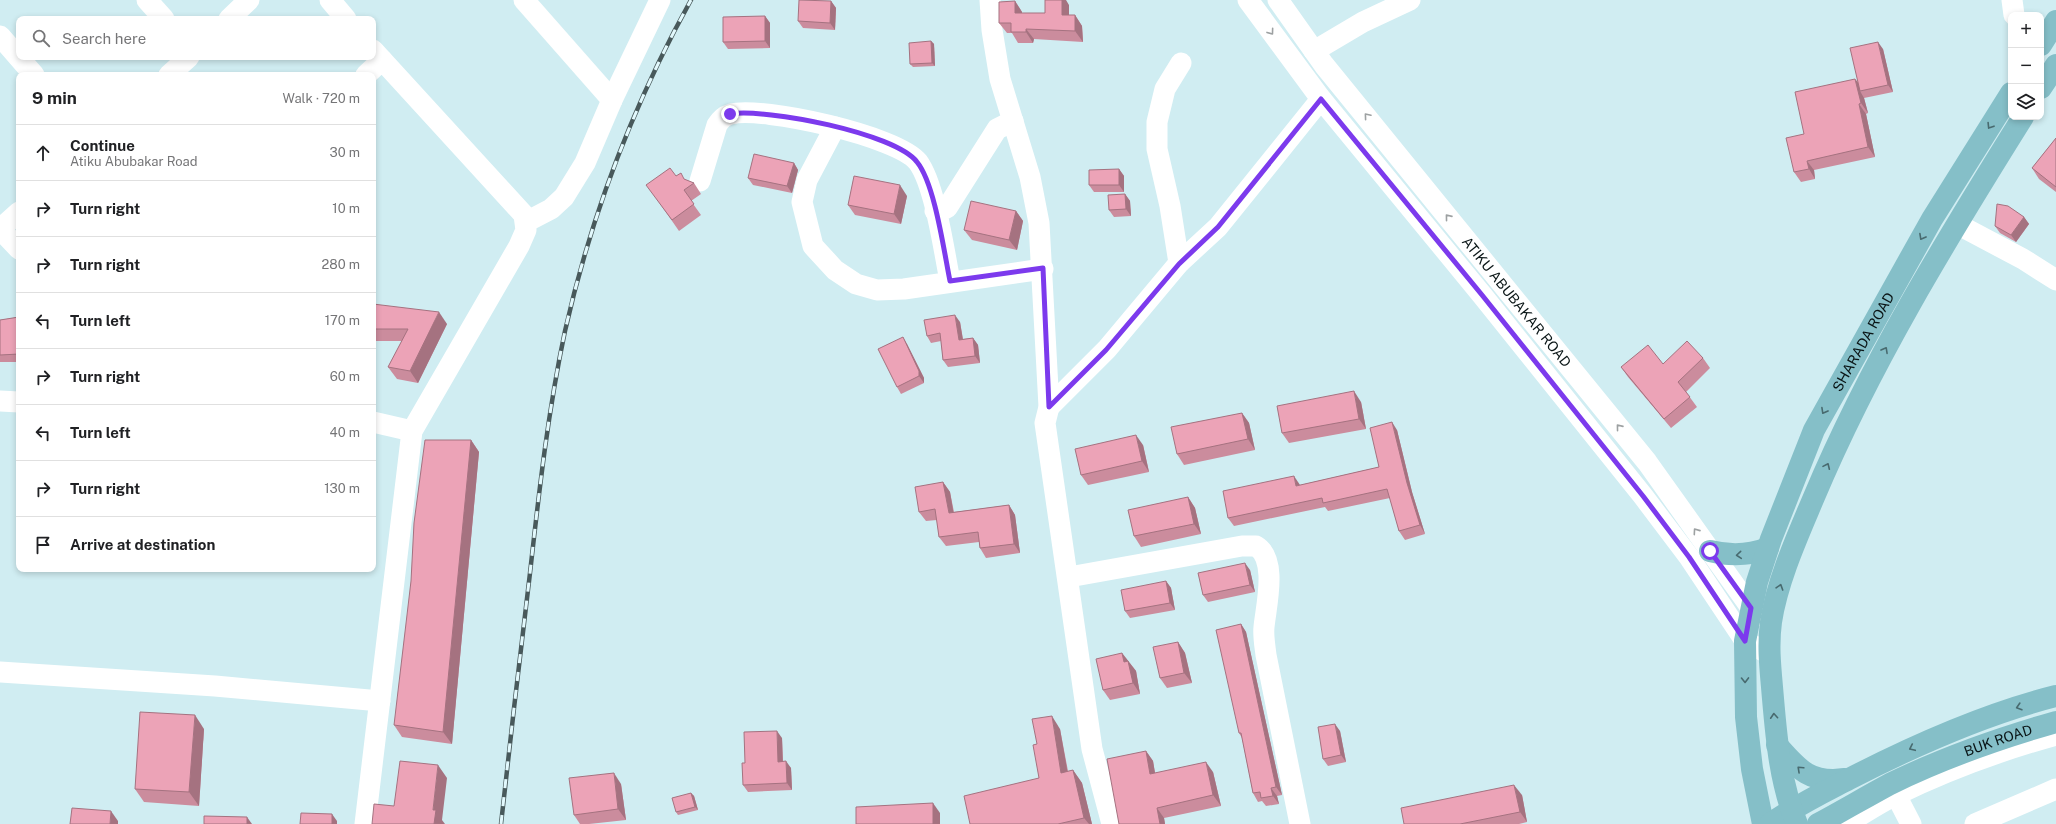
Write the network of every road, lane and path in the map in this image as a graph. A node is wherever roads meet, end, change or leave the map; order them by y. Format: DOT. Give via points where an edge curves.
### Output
graph roads {
  1 [pos="147,0"];
  2 [pos="249,0"];
  3 [pos="330,0"];
  4 [pos="524,0"];
  5 [pos="660,0"];
  6 [pos="990,0"];
  7 [pos="1248,0"];
  8 [pos="1278,0"];
  9 [pos="1410,0"];
  10 [pos="2012,0"];
  11 [pos="2014,12"];
  12 [pos="161,16"];
  13 [pos="232,16"];
  14 [pos="343,16"];
  15 [pos="2056,21"];
  16 [pos="0,36"];
  17 [pos="2044,40"];
  18 [pos="1314,51"];
  19 [pos="16,54"];
  20 [pos="377,55"];
  21 [pos="21,60"];
  22 [pos="186,60"];
  23 [pos="374,60"];
  24 [pos="1181,63"];
  25 [pos="2056,64"];
  26 [pos="31,72"];
  27 [pos="172,72"];
  28 [pos="368,72"];
  29 [pos="2044,84"];
  30 [pos="2008,98"];
  31 [pos="1321,99"];
  32 [pos="612,100"];
  33 [pos="2021,120"];
  34 [pos="1013,121"];
  35 [pos="835,127"];
  36 [pos="700,181"];
  37 [pos="935,211"];
  38 [pos="16,215"];
  39 [pos="526,222"];
  40 [pos="1957,224"];
  41 [pos="0,229"];
  42 [pos="16,246"];
  43 [pos="1179,264"];
  44 [pos="1043,268"];
  45 [pos="2056,280"];
  46 [pos="950,281"];
  47 [pos="0,401"];
  48 [pos="16,402"];
  49 [pos="1049,407"];
  50 [pos="376,423"];
  51 [pos="412,431"];
  52 [pos="1768,548"];
  53 [pos="1710,551"];
  54 [pos="1068,577"];
  55 [pos="1751,608"];
  56 [pos="1771,622"];
  57 [pos="1745,641"];
  58 [pos="1769,654"];
  59 [pos="0,672"];
  60 [pos="2056,696"];
  61 [pos="380,701"];
  62 [pos="2056,722"];
  63 [pos="2056,735"];
  64 [pos="1777,745"];
  65 [pos="1850,778"];
  66 [pos="2056,789"];
  67 [pos="1896,795"];
  68 [pos="1794,817"];
  69 [pos="365,824"];
  70 [pos="1112,824"];
  71 [pos="1300,824"];
  72 [pos="1763,824"];
  73 [pos="1770,824"];
  74 [pos="1818,824"];
  75 [pos="1846,824"];
  76 [pos="1911,824"];
  77 [pos="1975,824"];
  1 -- 12 [label="street"];
  2 -- 13 [label="street"];
  3 -- 14 [label="street"];
  4 -- 32 [label="street"];
  5 -- 32 [label="street"];
  6 -- 34 [label="street" via="1000,79"];
  7 -- 31 [label="street, one-way"];
  8 -- 18 [label="street, ATIKU ABUBAKAR ROAD"];
  9 -- 18 [label="street" via="1363,22"];
  10 -- 11 [label="street"];
  15 -- 17 [label="main road"];
  16 -- 19 [label="street"];
  53 -- 18 [label="street, ATIKU ABUBAKAR ROAD, one-way" via="1647,462"];
  20 -- 39 [label="street" via="524,215"];
  21 -- 26 [label="street"];
  22 -- 27 [label="street"];
  23 -- 28 [label="street"];
  24 -- 43 [label="street" via="1165,89 1157,122 1158,149"];
  25 -- 29 [label="main road"];
  30 -- 52 [label="main road, SHARADA ROAD, one-way" via="1932,220 1814,430 1790,486"];
  31 -- 43 [label="street" via="1218,227"];
  31 -- 57 [label="street" via="1638,490 1689,557"];
  32 -- 39 [label="street" via="585,163 564,197 551,209"];
  33 -- 40 [label="main road"];
  34 -- 37 [label="street" via="997,129 946,208"];
  34 -- 44 [label="street" via="1030,177 1039,223"];
  35 -- 36 [label="street" via="758,113 730,114 723,117 717,125"];
  35 -- 37 [label="street" via="872,136 909,153 918,162 926,179"];
  35 -- 46 [label="street" via="807,180 802,202 813,246 835,270 856,284 877,290 904,289"];
  37 -- 46 [label="street"];
  38 -- 41 [label="street"];
  39 -- 51 [label="street" via="526,230 519,246"];
  40 -- 45 [label="street" via="2023,259"];
  56 -- 40 [label="main road, one-way" via="1788,562 1840,438 1872,375"];
  41 -- 42 [label="street"];
  43 -- 49 [label="street" via="1106,350"];
  44 -- 46 [label="street"];
  44 -- 49 [label="street"];
  47 -- 48 [label="street"];
  49 -- 54 [label="street" via="1045,424"];
  50 -- 51 [label="street"];
  51 -- 61 [label="street"];
  52 -- 53 [label="main road, one-way" via="1759,552 1733,555"];
  52 -- 55 [label="main road, SHARADA ROAD"];
  53 -- 55 [label="street, ATIKU ABUBAKAR ROAD"];
  54 -- 70 [label="street" via="1092,749"];
  54 -- 71 [label="street" via="1242,546 1256,546 1263,551 1269,588 1264,628 1266,655"];
  55 -- 56 [label="street, ATIKU ABUBAKAR ROAD"];
  55 -- 57 [label="main road, SHARADA ROAD"];
  56 -- 58 [label="main road"];
  57 -- 58 [label="street"];
  57 -- 72 [label="main road, SHARADA ROAD, one-way" via="1746,717 1752,769"];
  64 -- 58 [label="main road, one-way"];
  59 -- 61 [label="street" via="215,686"];
  60 -- 65 [label="main road, BUK ROAD, one-way" via="2007,710 1947,732"];
  61 -- 69 [label="street"];
  62 -- 74 [label="main road, BUK ROAD" via="1941,762 1891,784"];
  63 -- 67 [label="street" via="1987,757"];
  65 -- 64 [label="main road, one-way" via="1813,778"];
  64 -- 68 [label="main road"];
  65 -- 68 [label="main road, BUK ROAD"];
  66 -- 77 [label="street"];
  67 -- 75 [label="street"];
  67 -- 76 [label="street"];
  68 -- 73 [label="main road, BUK ROAD"];
}
